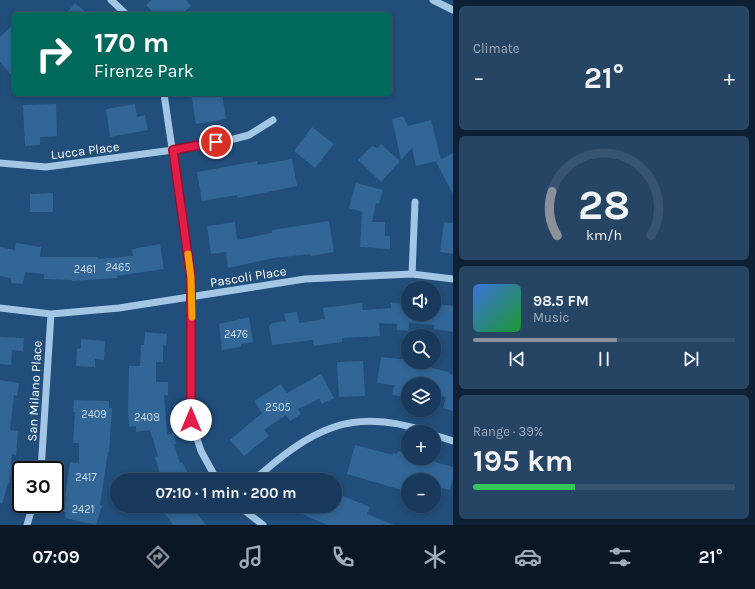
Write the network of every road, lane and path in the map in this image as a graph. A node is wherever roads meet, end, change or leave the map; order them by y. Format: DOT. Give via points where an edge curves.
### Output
graph roads {
  1 [pos="112,0"];
  2 [pos="433,0"];
  3 [pos="453,10"];
  4 [pos="124,12"];
  5 [pos="164,96"];
  6 [pos="273,120"];
  7 [pos="173,150"];
  8 [pos="0,163"];
  9 [pos="415,202"];
  10 [pos="412,274"];
  11 [pos="453,279"];
  12 [pos="192,296"];
  13 [pos="0,308"];
  14 [pos="51,314"];
  15 [pos="404,425"];
  16 [pos="441,437"];
  17 [pos="453,441"];
  18 [pos="42,461"];
  19 [pos="213,473"];
  20 [pos="263,473"];
  21 [pos="31,513"];
  22 [pos="248,513"];
  23 [pos="27,525"];
  24 [pos="263,525"];
  1 -- 4 [label="street"];
  2 -- 3 [label="street"];
  5 -- 7 [label="street"];
  6 -- 7 [label="street, Lucca Place" via="249,135"];
  7 -- 8 [label="street, Lucca Place" via="46,167"];
  7 -- 12 [label="street"];
  9 -- 10 [label="street"];
  10 -- 11 [label="street, Pascoli Place"];
  10 -- 12 [label="street, Pascoli Place" via="305,280"];
  12 -- 14 [label="street, Pascoli Place" via="119,308"];
  12 -- 19 [label="street" via="191,420 201,450"];
  13 -- 14 [label="street, Pascoli Place"];
  14 -- 18 [label="street, San Milano Place"];
  15 -- 20 [label="street" via="374,420 339,425 302,441"];
  16 -- 17 [label="street"];
  21 -- 23 [label="street"];
  22 -- 24 [label="street"];
}
